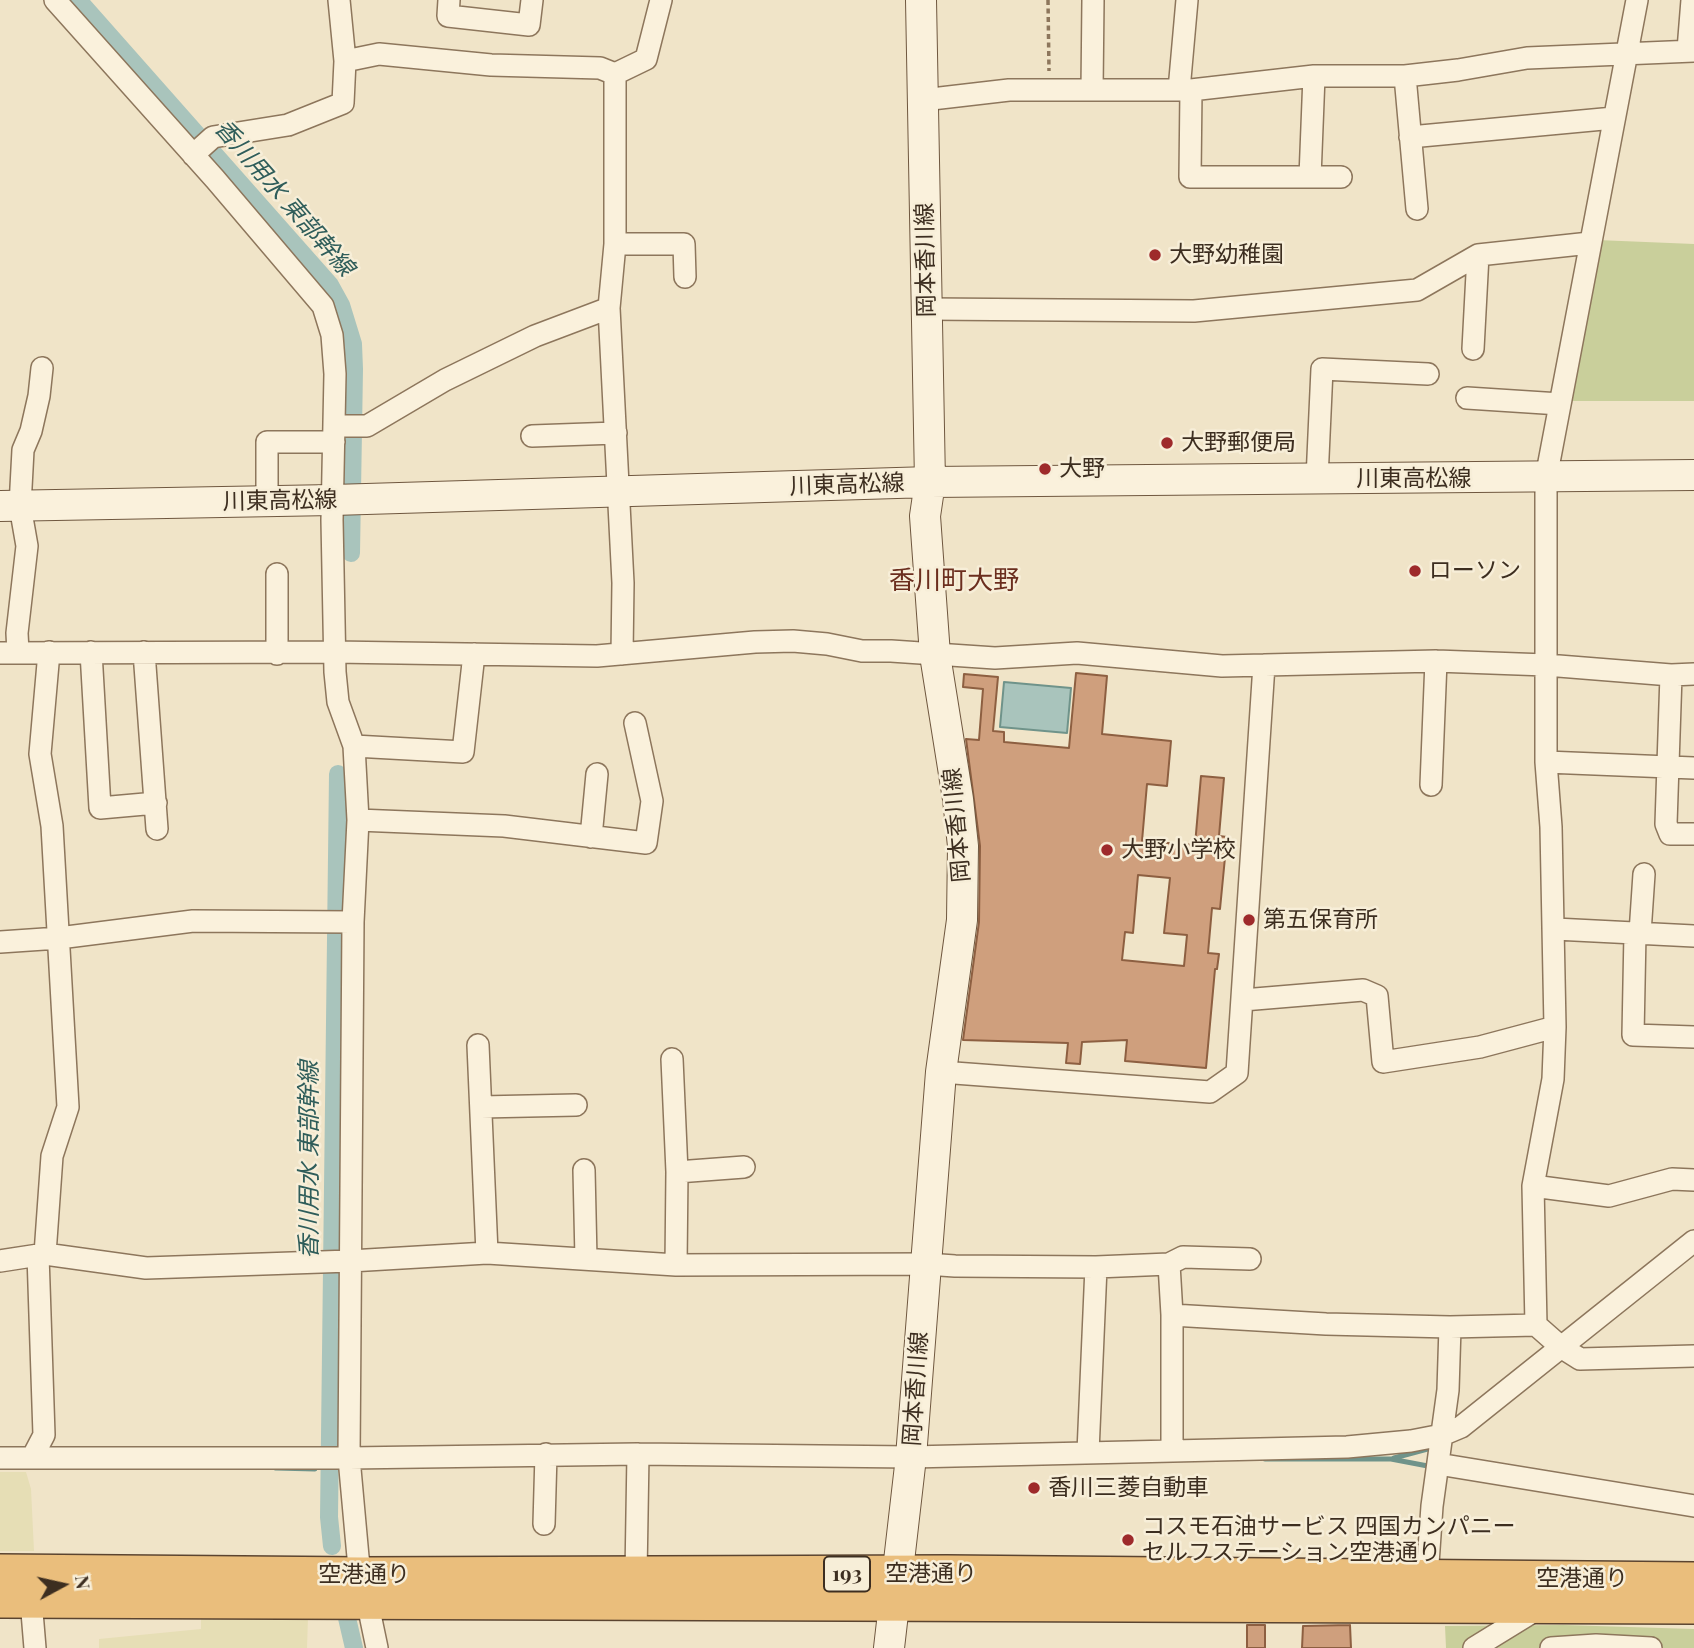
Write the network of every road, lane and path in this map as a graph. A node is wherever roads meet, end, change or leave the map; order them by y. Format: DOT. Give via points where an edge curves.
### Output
graph roads {
  1 [pos="55,0"];
  2 [pos="339,0"];
  3 [pos="449,0"];
  4 [pos="532,0"];
  5 [pos="661,0"];
  6 [pos="921,0"];
  7 [pos="1048,0"];
  8 [pos="1093,0"];
  9 [pos="1187,0"];
  10 [pos="1637,0"];
  11 [pos="1692,0"];
  12 [pos="1691,50"];
  13 [pos="1626,54"];
  14 [pos="345,61"];
  15 [pos="615,74"];
  16 [pos="1314,76"];
  17 [pos="1405,76"];
  18 [pos="1049,90"];
  19 [pos="1092,90"];
  20 [pos="1185,90"];
  21 [pos="923,100"];
  22 [pos="1614,118"];
  23 [pos="1410,137"];
  24 [pos="194,155"];
  25 [pos="1310,177"];
  26 [pos="1341,177"];
  27 [pos="1417,209"];
  28 [pos="1590,243"];
  29 [pos="615,244"];
  30 [pos="1478,255"];
  31 [pos="685,277"];
  32 [pos="609,308"];
  33 [pos="927,309"];
  34 [pos="1473,349"];
  35 [pos="41,368"];
  36 [pos="1428,374"];
  37 [pos="1467,398"];
  38 [pos="1560,404"];
  39 [pos="335,431"];
  40 [pos="616,433"];
  41 [pos="532,436"];
  42 [pos="1694,475"];
  43 [pos="1546,478"];
  44 [pos="1317,479"];
  45 [pos="930,482"];
  46 [pos="617,492"];
  47 [pos="333,500"];
  48 [pos="267,501"];
  49 [pos="10,506"];
  50 [pos="277,574"];
  51 [pos="49,652"];
  52 [pos="91,652"];
  53 [pos="144,652"];
  54 [pos="334,652"];
  55 [pos="9,653"];
  56 [pos="277,654"];
  57 [pos="474,654"];
  58 [pos="622,654"];
  59 [pos="935,655"];
  60 [pos="1436,661"];
  61 [pos="1264,665"];
  62 [pos="1546,665"];
  63 [pos="1694,674"];
  64 [pos="1671,675"];
  65 [pos="635,723"];
  66 [pos="354,746"];
  67 [pos="1546,762"];
  68 [pos="1668,766"];
  69 [pos="1694,768"];
  70 [pos="597,774"];
  71 [pos="1431,785"];
  72 [pos="156,803"];
  73 [pos="358,820"];
  74 [pos="158,829"];
  75 [pos="1694,834"];
  76 [pos="591,837"];
  77 [pos="1644,874"];
  78 [pos="353,922"];
  79 [pos="1555,929"];
  80 [pos="1638,933"];
  81 [pos="1694,936"];
  82 [pos="59,938"];
  83 [pos="0,942"];
  84 [pos="1243,1000"];
  85 [pos="1555,1027"];
  86 [pos="1694,1037"];
  87 [pos="478,1045"];
  88 [pos="672,1059"];
  89 [pos="941,1072"];
  90 [pos="576,1105"];
  91 [pos="481,1107"];
  92 [pos="744,1167"];
  93 [pos="584,1170"];
  94 [pos="677,1172"];
  95 [pos="1694,1181"];
  96 [pos="1533,1186"];
  97 [pos="1694,1241"];
  98 [pos="487,1253"];
  99 [pos="42,1254"];
  100 [pos="586,1259"];
  101 [pos="1250,1259"];
  102 [pos="0,1261"];
  103 [pos="350,1261"];
  104 [pos="926,1264"];
  105 [pos="1169,1264"];
  106 [pos="676,1265"];
  107 [pos="1096,1267"];
  108 [pos="1172,1315"];
  109 [pos="1536,1325"];
  110 [pos="1450,1327"];
  111 [pos="1561,1347"];
  112 [pos="1694,1356"];
  113 [pos="1442,1435"];
  114 [pos="1172,1450"];
  115 [pos="1088,1452"];
  116 [pos="546,1455"];
  117 [pos="638,1455"];
  118 [pos="911,1457"];
  119 [pos="0,1458"];
  120 [pos="32,1458"];
  121 [pos="349,1458"];
  122 [pos="1438,1464"];
  123 [pos="1694,1506"];
  124 [pos="544,1524"];
  125 [pos="0,1572"];
  126 [pos="636,1574"];
  127 [pos="1427,1578"];
  128 [pos="1694,1580"];
  129 [pos="896,1588"];
  130 [pos="364,1589"];
  131 [pos="16,1600"];
  132 [pos="1547,1604"];
  133 [pos="1694,1606"];
  134 [pos="35,1648"];
  135 [pos="377,1648"];
  136 [pos="889,1648"];
  137 [pos="1474,1648"];
  138 [pos="1552,1648"];
  139 [pos="1651,1648"];
  1 -- 24 [label="street"];
  2 -- 14 [label="street"];
  3 -- 4 [label="street" via="448,16 529,25"];
  5 -- 15 [label="street" via="646,59"];
  6 -- 21 [label="main road, 岡本香川線"];
  7 -- 18 [label="path"];
  8 -- 19 [label="street"];
  9 -- 20 [label="street"];
  10 -- 13 [label="street"];
  11 -- 12 [label="street"];
  12 -- 13 [label="street"];
  13 -- 17 [label="street" via="1527,58"];
  13 -- 22 [label="street"];
  14 -- 15 [label="street" via="379,54 491,65 600,68"];
  14 -- 24 [label="street" via="343,103 288,125 213,138"];
  15 -- 29 [label="street"];
  16 -- 17 [label="street"];
  16 -- 20 [label="street"];
  16 -- 25 [label="street"];
  17 -- 23 [label="street"];
  18 -- 19 [label="street"];
  18 -- 21 [label="street"];
  19 -- 20 [label="street"];
  20 -- 25 [label="street" via="1190,177"];
  21 -- 33 [label="main road, 岡本香川線"];
  22 -- 23 [label="street"];
  22 -- 28 [label="street"];
  23 -- 27 [label="street"];
  24 -- 39 [label="street" via="323,306 332,335"];
  25 -- 26 [label="street"];
  28 -- 30 [label="street"];
  28 -- 38 [label="street"];
  29 -- 31 [label="street" via="684,244"];
  29 -- 32 [label="street"];
  30 -- 33 [label="street" via="1418,290 1194,311"];
  30 -- 34 [label="street"];
  32 -- 39 [label="street" via="501,352 366,426"];
  32 -- 40 [label="street"];
  33 -- 45 [label="main road, 岡本香川線"];
  35 -- 49 [label="street" via="39,396"];
  36 -- 44 [label="street" via="1322,369"];
  37 -- 38 [label="street"];
  38 -- 43 [label="street"];
  39 -- 47 [label="street"];
  39 -- 48 [label="street" via="267,442"];
  40 -- 41 [label="street"];
  40 -- 46 [label="street"];
  42 -- 43 [label="main road, 川東高松線"];
  43 -- 44 [label="main road, 川東高松線"];
  43 -- 62 [label="street"];
  44 -- 45 [label="main road, 川東高松線"];
  45 -- 46 [label="main road, 川東高松線"];
  45 -- 59 [label="main road, 岡本香川線" via="925,516"];
  46 -- 47 [label="main road, 川東高松線"];
  46 -- 58 [label="street"];
  47 -- 48 [label="main road, 川東高松線"];
  47 -- 54 [label="street"];
  48 -- 49 [label="main road, 川東高松線"];
  49 -- 55 [label="street" via="27,546 18,633"];
  50 -- 56 [label="street"];
  51 -- 52 [label="street"];
  51 -- 55 [label="street"];
  51 -- 82 [label="street" via="40,754 52,826"];
  52 -- 53 [label="street"];
  52 -- 72 [label="street" via="100,808"];
  53 -- 56 [label="street"];
  53 -- 72 [label="street"];
  54 -- 56 [label="street"];
  54 -- 57 [label="street"];
  54 -- 66 [label="street" via="338,702"];
  57 -- 58 [label="street"];
  57 -- 66 [label="street" via="463,752"];
  58 -- 59 [label="street" via="793,641"];
  59 -- 61 [label="street" via="995,658 1077,653 1222,666"];
  59 -- 89 [label="main road, 岡本香川線" via="963,846 962,920"];
  60 -- 61 [label="street"];
  60 -- 62 [label="street"];
  60 -- 71 [label="street"];
  61 -- 84 [label="street"];
  62 -- 64 [label="street"];
  62 -- 67 [label="street"];
  63 -- 64 [label="street"];
  64 -- 68 [label="street"];
  65 -- 76 [label="street" via="652,801 646,843"];
  66 -- 73 [label="street"];
  67 -- 68 [label="street"];
  67 -- 79 [label="street"];
  68 -- 69 [label="street"];
  68 -- 75 [label="street" via="1666,824 1670,834"];
  70 -- 76 [label="street"];
  72 -- 74 [label="street"];
  73 -- 76 [label="street" via="504,826"];
  73 -- 78 [label="street"];
  77 -- 80 [label="street"];
  78 -- 82 [label="street" via="193,921"];
  78 -- 103 [label="street"];
  79 -- 80 [label="street"];
  79 -- 85 [label="street"];
  80 -- 81 [label="street"];
  80 -- 86 [label="street" via="1633,1035"];
  82 -- 83 [label="street"];
  82 -- 99 [label="street" via="68,1107 52,1156"];
  84 -- 85 [label="street" via="1363,990 1377,996 1383,1062 1480,1047"];
  84 -- 89 [label="street" via="1237,1073 1210,1092"];
  85 -- 96 [label="street" via="1553,1079"];
  87 -- 91 [label="street"];
  88 -- 94 [label="street"];
  89 -- 104 [label="main road, 岡本香川線"];
  90 -- 91 [label="street"];
  91 -- 98 [label="street"];
  92 -- 94 [label="street"];
  93 -- 100 [label="street"];
  94 -- 106 [label="street"];
  95 -- 96 [label="street" via="1672,1179 1609,1196"];
  96 -- 109 [label="street"];
  97 -- 111 [label="street"];
  98 -- 100 [label="street"];
  98 -- 103 [label="street"];
  99 -- 102 [label="street"];
  99 -- 103 [label="street" via="146,1268"];
  99 -- 120 [label="street" via="44,1435"];
  100 -- 106 [label="street"];
  101 -- 105 [label="street" via="1183,1256"];
  103 -- 121 [label="street"];
  104 -- 106 [label="street"];
  104 -- 107 [label="street"];
  104 -- 118 [label="main road, 岡本香川線"];
  105 -- 107 [label="street"];
  105 -- 108 [label="street"];
  107 -- 115 [label="street"];
  108 -- 110 [label="street"];
  108 -- 114 [label="street"];
  109 -- 110 [label="street"];
  109 -- 111 [label="street"];
  110 -- 113 [label="street"];
  111 -- 112 [label="street" via="1580,1359"];
  111 -- 113 [label="street" via="1461,1427"];
  113 -- 114 [label="street" via="1348,1447"];
  113 -- 122 [label="street"];
  114 -- 115 [label="street"];
  115 -- 118 [label="street"];
  116 -- 117 [label="street"];
  116 -- 121 [label="street"];
  116 -- 124 [label="street"];
  117 -- 118 [label="street"];
  117 -- 126 [label="street"];
  118 -- 129 [label="main road, 岡本香川線"];
  119 -- 120 [label="street"];
  120 -- 121 [label="street"];
  121 -- 130 [label="street"];
  122 -- 123 [label="street"];
  122 -- 127 [label="street"];
  125 -- 130 [label="highway, 空港通り / 193"];
  126 -- 129 [label="highway, 空港通り / 193"];
  126 -- 130 [label="highway, 空港通り / 193"];
  127 -- 128 [label="highway, 空港通り / 193"];
  127 -- 129 [label="highway, 空港通り / 193"];
  129 -- 130 [label="highway, 空港通り / 193"];
  129 -- 132 [label="highway, 空港通り / 193"];
  129 -- 136 [label="main road, 岡本香川線"];
  130 -- 131 [label="highway, 空港通り / 193"];
  130 -- 135 [label="street"];
  131 -- 134 [label="street"];
  132 -- 133 [label="highway, 空港通り / 193"];
  132 -- 137 [label="street"];
  138 -- 139 [label="street"];
}
